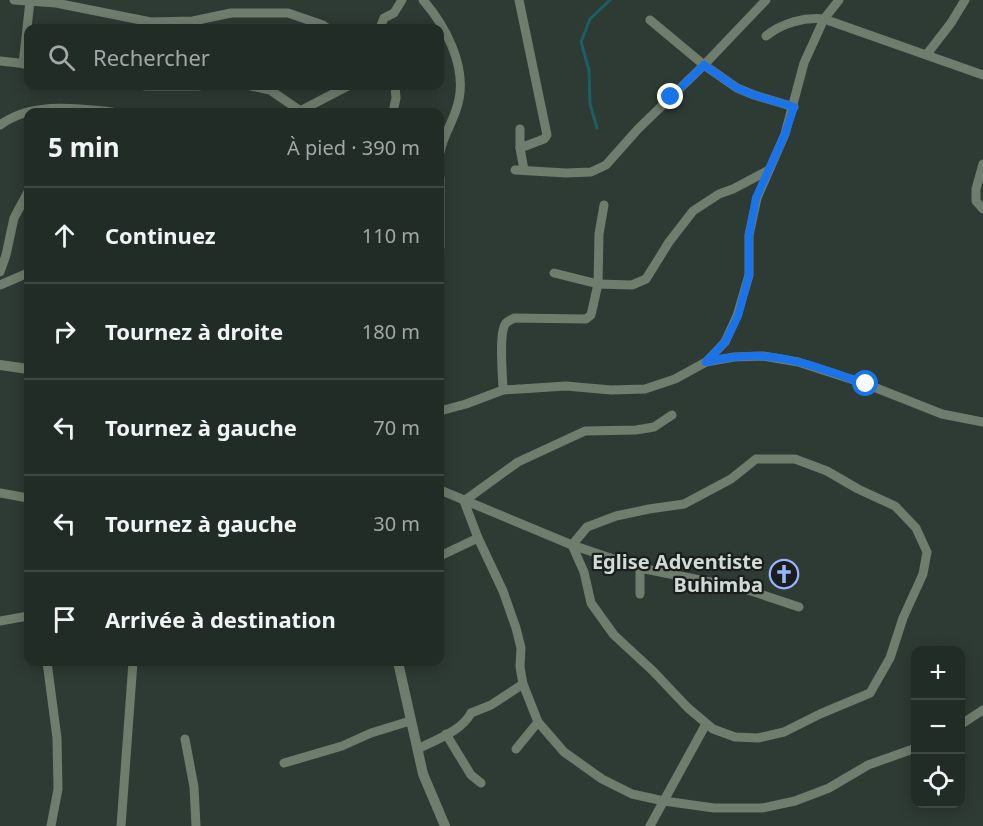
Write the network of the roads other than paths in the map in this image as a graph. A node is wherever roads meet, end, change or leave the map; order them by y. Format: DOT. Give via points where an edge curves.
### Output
graph roads {
  1 [pos="14,0"];
  2 [pos="402,0"];
  3 [pos="423,0"];
  4 [pos="519,0"];
  5 [pos="766,0"];
  6 [pos="839,0"];
  7 [pos="965,0"];
  8 [pos="30,1"];
  9 [pos="824,19"];
  10 [pos="650,20"];
  11 [pos="29,24"];
  12 [pos="317,24"];
  13 [pos="382,24"];
  14 [pos="440,24"];
  15 [pos="444,29"];
  16 [pos="766,36"];
  17 [pos="927,54"];
  18 [pos="0,61"];
  19 [pos="24,64"];
  20 [pos="704,65"];
  21 [pos="983,75"];
  22 [pos="270,90"];
  23 [pos="341,90"];
  24 [pos="395,90"];
  25 [pos="794,107"];
  26 [pos="295,108"];
  27 [pos="307,108"];
  28 [pos="394,108"];
  29 [pos="24,113"];
  30 [pos="0,125"];
  31 [pos="520,129"];
  32 [pos="444,133"];
  33 [pos="520,148"];
  34 [pos="983,164"];
  35 [pos="769,170"];
  36 [pos="24,199"];
  37 [pos="604,205"];
  38 [pos="983,209"];
  39 [pos="0,272"];
  40 [pos="554,273"];
  41 [pos="24,276"];
  42 [pos="598,284"];
  43 [pos="0,285"];
  44 [pos="706,362"];
  45 [pos="0,365"];
  46 [pos="24,368"];
  47 [pos="503,390"];
  48 [pos="444,410"];
  49 [pos="672,415"];
  50 [pos="983,422"];
  51 [pos="444,492"];
  52 [pos="0,493"];
  53 [pos="24,497"];
  54 [pos="464,501"];
  55 [pos="478,538"];
  56 [pos="572,545"];
  57 [pos="444,554"];
  58 [pos="640,568"];
  59 [pos="640,594"];
  60 [pos="799,607"];
  61 [pos="24,617"];
  62 [pos="0,621"];
  63 [pos="48,666"];
  64 [pos="133,666"];
  65 [pos="399,666"];
  66 [pos="523,684"];
  67 [pos="983,710"];
  68 [pos="410,721"];
  69 [pos="538,722"];
  70 [pos="965,722"];
  71 [pos="706,724"];
  72 [pos="446,734"];
  73 [pos="185,739"];
  74 [pos="418,749"];
  75 [pos="516,749"];
  76 [pos="911,749"];
  77 [pos="284,763"];
  78 [pos="481,783"];
  79 [pos="664,801"];
  80 [pos="51,826"];
  81 [pos="121,826"];
  82 [pos="196,826"];
  83 [pos="445,826"];
  84 [pos="650,826"];
  1 -- 8 [label="street"];
  2 -- 13 [label="street"];
  3 -- 14 [label="street"];
  4 -- 33 [label="street" via="547,135"];
  5 -- 20 [label="street"];
  6 -- 9 [label="street"];
  7 -- 17 [label="street"];
  8 -- 11 [label="street"];
  8 -- 12 [label="street" via="151,22 193,21 231,13 288,13"];
  9 -- 16 [label="street" via="809,17"];
  9 -- 17 [label="street"];
  9 -- 25 [label="street" via="804,63"];
  10 -- 20 [label="street"];
  15 -- 32 [label="street" via="453,46 460,87 453,120"];
  17 -- 21 [label="street"];
  18 -- 19 [label="street"];
  20 -- 25 [label="street" via="737,88"];
  20 -- 33 [label="street" via="606,165 591,172 519,170"];
  22 -- 26 [label="street"];
  23 -- 27 [label="street"];
  24 -- 28 [label="street"];
  25 -- 35 [label="street"];
  29 -- 30 [label="street"];
  31 -- 33 [label="street"];
  34 -- 38 [label="street" via="976,201"];
  35 -- 42 [label="street" via="693,211 646,279 632,285"];
  35 -- 44 [label="street" via="756,198 749,235 749,275 738,316 725,342"];
  36 -- 39 [label="street" via="14,218"];
  37 -- 42 [label="street"];
  40 -- 42 [label="street"];
  41 -- 43 [label="street"];
  42 -- 47 [label="street" via="591,315 586,319 526,317 506,323 502,345"];
  44 -- 47 [label="street" via="645,389 566,386"];
  44 -- 50 [label="street" via="763,356 798,362 942,414"];
  45 -- 46 [label="street"];
  47 -- 48 [label="street"];
  49 -- 54 [label="street" via="654,427 585,430 518,462"];
  51 -- 54 [label="street"];
  52 -- 53 [label="street"];
  54 -- 55 [label="street"];
  54 -- 56 [label="street"];
  55 -- 57 [label="street"];
  55 -- 66 [label="street" via="516,628"];
  56 -- 58 [label="street"];
  56 -- 71 [label="street" via="591,603 614,635"];
  56 -- 71 [label="street" via="587,527 616,516 684,504 756,459 795,459 827,471 895,506 916,528 927,552 923,574 890,658 870,693 784,732 758,738 735,737"];
  58 -- 59 [label="street"];
  58 -- 60 [label="street" via="745,589"];
  61 -- 62 [label="street"];
  63 -- 80 [label="street" via="57,738 58,789"];
  64 -- 81 [label="street"];
  65 -- 68 [label="street"];
  66 -- 69 [label="street"];
  66 -- 72 [label="street" via="471,713"];
  67 -- 70 [label="street"];
  68 -- 74 [label="street"];
  68 -- 77 [label="street"];
  69 -- 75 [label="street"];
  69 -- 79 [label="street" via="564,752 602,779 632,794"];
  71 -- 79 [label="street"];
  72 -- 74 [label="street"];
  72 -- 78 [label="street" via="471,775"];
  73 -- 82 [label="street"];
  74 -- 83 [label="street" via="423,774"];
  76 -- 79 [label="street" via="868,765 829,788 762,808 714,808"];
  79 -- 84 [label="street"];
}
